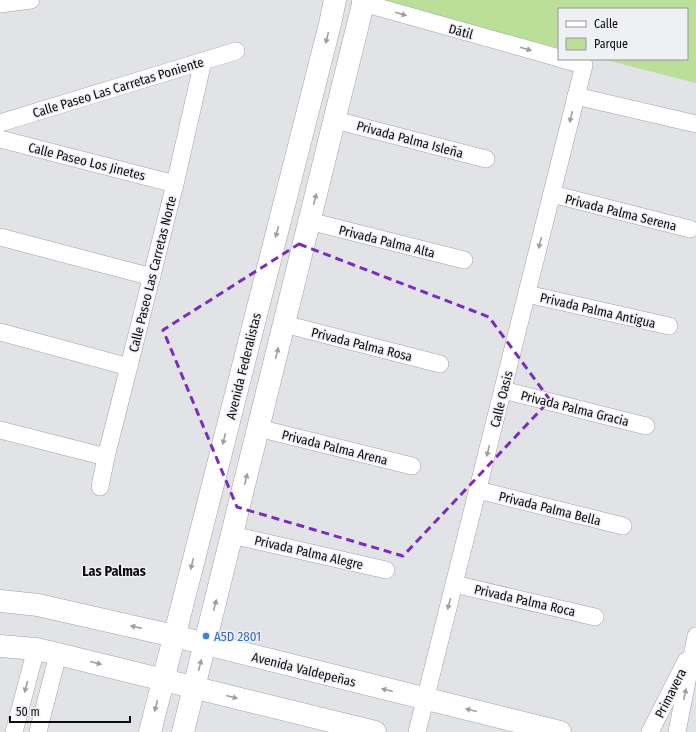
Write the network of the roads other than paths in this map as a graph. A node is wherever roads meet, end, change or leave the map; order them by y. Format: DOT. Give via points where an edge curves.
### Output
graph roads {
  1 [pos="31,0"];
  2 [pos="335,0"];
  3 [pos="363,1"];
  4 [pos="0,4"];
  5 [pos="236,51"];
  6 [pos="558,58"];
  7 [pos="564,60"];
  8 [pos="204,61"];
  9 [pos="584,65"];
  10 [pos="576,96"];
  11 [pos="335,120"];
  12 [pos="0,124"];
  13 [pos="696,124"];
  14 [pos="0,139"];
  15 [pos="486,159"];
  16 [pos="175,184"];
  17 [pos="552,194"];
  18 [pos="309,221"];
  19 [pos="690,229"];
  20 [pos="0,237"];
  21 [pos="464,260"];
  22 [pos="152,277"];
  23 [pos="527,294"];
  24 [pos="284,324"];
  25 [pos="669,326"];
  26 [pos="0,332"];
  27 [pos="440,364"];
  28 [pos="129,367"];
  29 [pos="503,390"];
  30 [pos="646,426"];
  31 [pos="258,428"];
  32 [pos="0,430"];
  33 [pos="106,457"];
  34 [pos="412,466"];
  35 [pos="100,487"];
  36 [pos="478,490"];
  37 [pos="623,526"];
  38 [pos="232,535"];
  39 [pos="386,570"];
  40 [pos="454,584"];
  41 [pos="0,601"];
  42 [pos="595,617"];
  43 [pos="174,636"];
  44 [pos="695,641"];
  45 [pos="205,643"];
  46 [pos="0,646"];
  47 [pos="36,649"];
  48 [pos="58,654"];
  49 [pos="163,680"];
  50 [pos="194,687"];
  51 [pos="425,699"];
  52 [pos="14,732"];
  53 [pos="38,732"];
  54 [pos="150,732"];
  55 [pos="183,732"];
  56 [pos="375,732"];
  57 [pos="417,732"];
  58 [pos="560,732"];
  59 [pos="650,732"];
  60 [pos="677,732"];
  1 -- 4 [label="street"];
  2 -- 43 [label="street, Avenida Federalistas, one-way"];
  3 -- 6 [label="street, Dátil, one-way"];
  3 -- 11 [label="street"];
  5 -- 8 [label="street, Calle Paseo Las Carretas Poniente"];
  7 -- 9 [label="street, Dátil"];
  8 -- 12 [label="street, Calle Paseo Las Carretas Poniente"];
  8 -- 16 [label="street, Calle Paseo Las Carretas Norte"];
  9 -- 10 [label="street, Calle Oasis"];
  10 -- 13 [label="street"];
  10 -- 17 [label="street, Calle Oasis, one-way"];
  11 -- 15 [label="street, Privada Palma Isleña"];
  18 -- 11 [label="street, one-way"];
  14 -- 16 [label="street, Calle Paseo Los Jinetes"];
  16 -- 22 [label="street, Calle Paseo Las Carretas Norte"];
  17 -- 19 [label="street, Privada Palma Serena"];
  17 -- 23 [label="street, Calle Oasis, one-way"];
  18 -- 21 [label="street, Privada Palma Alta"];
  18 -- 24 [label="street"];
  20 -- 22 [label="street"];
  22 -- 28 [label="street, Calle Paseo Las Carretas Norte"];
  23 -- 25 [label="street, Privada Palma Antigua"];
  23 -- 29 [label="street, Calle Oasis"];
  24 -- 27 [label="street, Privada Palma Rosa"];
  31 -- 24 [label="street, one-way"];
  26 -- 28 [label="street"];
  28 -- 33 [label="street, Calle Paseo Las Carretas Norte"];
  29 -- 30 [label="street, Privada Palma Gracia"];
  29 -- 36 [label="street, Calle Oasis, one-way"];
  31 -- 34 [label="street, Privada Palma Arena"];
  38 -- 31 [label="street, one-way"];
  32 -- 33 [label="street"];
  33 -- 35 [label="street, Calle Paseo Las Carretas Norte"];
  36 -- 37 [label="street, Privada Palma Bella"];
  36 -- 40 [label="street, Calle Oasis"];
  38 -- 39 [label="street, Privada Palma Alegre"];
  45 -- 38 [label="street, one-way"];
  40 -- 42 [label="street, Privada Palma Roca"];
  40 -- 51 [label="street, Calle Oasis, one-way"];
  43 -- 41 [label="street, Avenida Valdepeñas, one-way" via="38,605"];
  43 -- 45 [label="street, Avenida Valdepeñas"];
  43 -- 49 [label="street, Avenida Federalistas"];
  44 -- 59 [label="street, Primavera"];
  60 -- 44 [label="street, Primavera, one-way"];
  50 -- 45 [label="street, one-way"];
  51 -- 45 [label="street, Avenida Valdepeñas, one-way"];
  46 -- 47 [label="street"];
  47 -- 48 [label="street"];
  47 -- 52 [label="street, one-way"];
  48 -- 49 [label="street, one-way"];
  48 -- 53 [label="street"];
  49 -- 50 [label="street"];
  49 -- 54 [label="street, Avenida Federalistas, one-way"];
  50 -- 55 [label="street"];
  50 -- 56 [label="street, one-way"];
  51 -- 57 [label="street, Calle Oasis"];
  58 -- 51 [label="street, Avenida Valdepeñas, one-way"];
}
